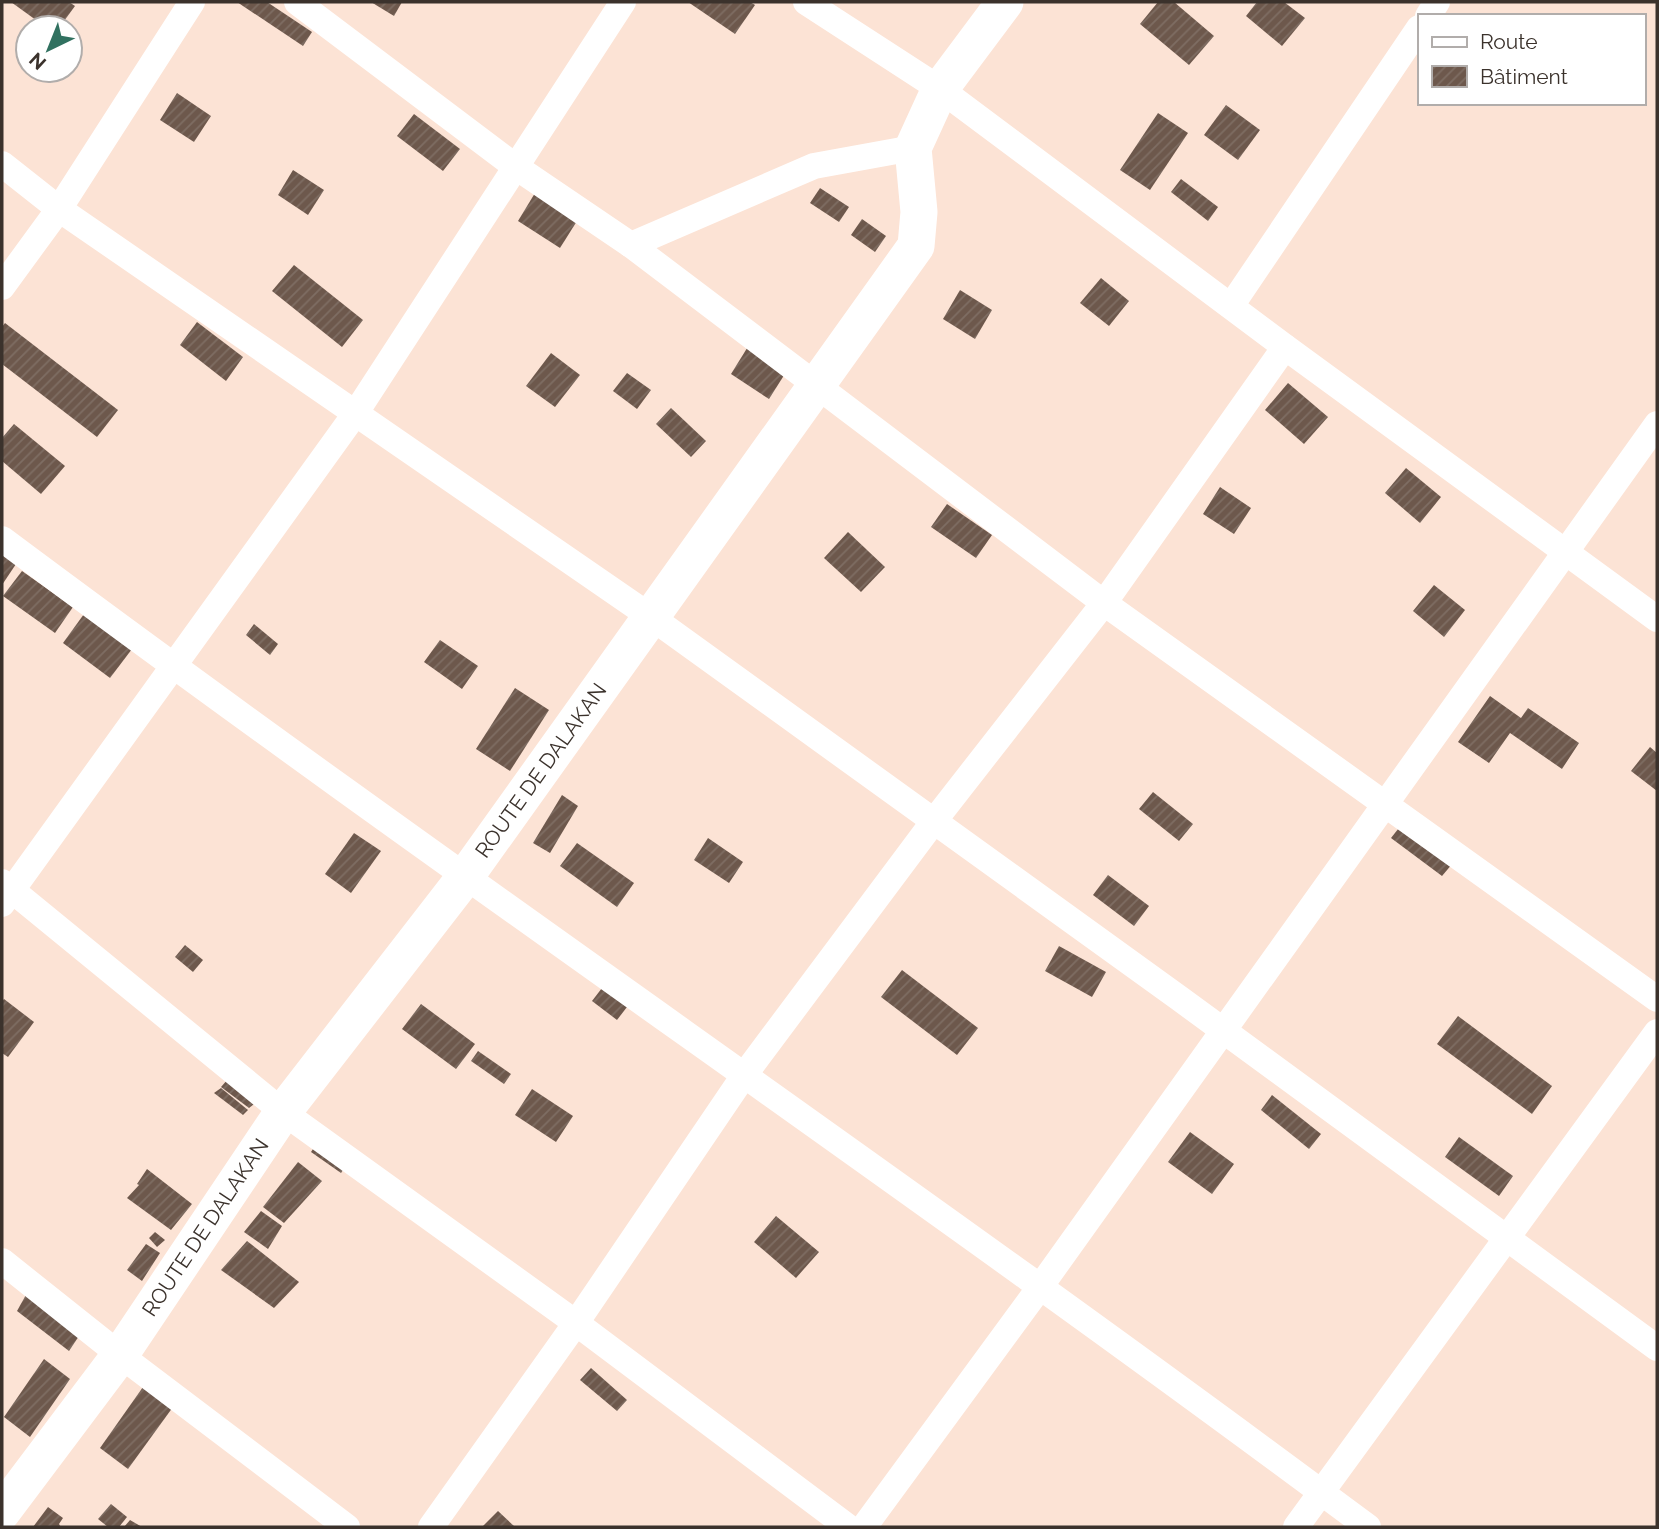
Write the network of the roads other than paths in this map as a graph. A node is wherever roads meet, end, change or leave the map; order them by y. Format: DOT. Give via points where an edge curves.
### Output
graph roads {
  1 [pos="192,2"];
  2 [pos="297,2"];
  3 [pos="623,2"];
  4 [pos="806,2"];
  5 [pos="1005,2"];
  6 [pos="1418,29"];
  7 [pos="940,89"];
  8 [pos="912,148"];
  9 [pos="2,164"];
  10 [pos="516,167"];
  11 [pos="59,209"];
  12 [pos="631,245"];
  13 [pos="2,287"];
  14 [pos="1231,306"];
  15 [pos="1285,347"];
  16 [pos="816,386"];
  17 [pos="355,414"];
  18 [pos="1657,424"];
  19 [pos="2,539"];
  20 [pos="1566,553"];
  21 [pos="1104,603"];
  22 [pos="651,617"];
  23 [pos="1657,619"];
  24 [pos="172,666"];
  25 [pos="1385,804"];
  26 [pos="934,821"];
  27 [pos="465,877"];
  28 [pos="5,891"];
  29 [pos="1657,999"];
  30 [pos="1222,1030"];
  31 [pos="1657,1032"];
  32 [pos="745,1074"];
  33 [pos="283,1112"];
  34 [pos="1507,1238"];
  35 [pos="2,1261"];
  36 [pos="1040,1287"];
  37 [pos="576,1323"];
  38 [pos="1657,1348"];
  39 [pos="120,1355"];
  40 [pos="1321,1492"];
  41 [pos="2,1512"];
  42 [pos="347,1527"];
  43 [pos="431,1527"];
  44 [pos="848,1527"];
  45 [pos="864,1527"];
  46 [pos="1296,1527"];
  47 [pos="1368,1527"];
  1 -- 11 [label="street"];
  2 -- 10 [label="street"];
  3 -- 10 [label="street"];
  4 -- 7 [label="street"];
  5 -- 7 [label="street"];
  6 -- 14 [label="street"];
  7 -- 8 [label="street"];
  7 -- 14 [label="street"];
  8 -- 12 [label="street" via="814,166"];
  8 -- 16 [label="street, ROUTE DE DALAKAN" via="919,212 916,246"];
  9 -- 11 [label="street"];
  10 -- 12 [label="street"];
  10 -- 17 [label="street"];
  11 -- 13 [label="street"];
  11 -- 17 [label="street"];
  12 -- 16 [label="street"];
  14 -- 15 [label="street"];
  15 -- 20 [label="street"];
  15 -- 21 [label="street"];
  16 -- 21 [label="street"];
  16 -- 22 [label="street, ROUTE DE DALAKAN"];
  17 -- 22 [label="street"];
  17 -- 24 [label="street"];
  18 -- 20 [label="street"];
  19 -- 24 [label="street"];
  20 -- 23 [label="street"];
  20 -- 25 [label="street"];
  21 -- 25 [label="street"];
  21 -- 26 [label="street"];
  22 -- 26 [label="street"];
  22 -- 27 [label="street, ROUTE DE DALAKAN"];
  24 -- 27 [label="street"];
  24 -- 28 [label="street"];
  25 -- 29 [label="street"];
  25 -- 30 [label="street"];
  26 -- 30 [label="street"];
  26 -- 32 [label="street"];
  27 -- 32 [label="street"];
  27 -- 33 [label="street, ROUTE DE DALAKAN"];
  28 -- 33 [label="street"];
  30 -- 34 [label="street"];
  30 -- 36 [label="street"];
  31 -- 34 [label="street"];
  32 -- 36 [label="street"];
  32 -- 37 [label="street"];
  33 -- 37 [label="street"];
  33 -- 39 [label="street, ROUTE DE DALAKAN"];
  34 -- 38 [label="street"];
  34 -- 40 [label="street"];
  35 -- 39 [label="street"];
  36 -- 40 [label="street"];
  36 -- 45 [label="street"];
  37 -- 43 [label="street"];
  37 -- 44 [label="street"];
  39 -- 41 [label="street, ROUTE DE DALAKAN"];
  39 -- 42 [label="street"];
  40 -- 46 [label="street"];
  40 -- 47 [label="street"];
}
